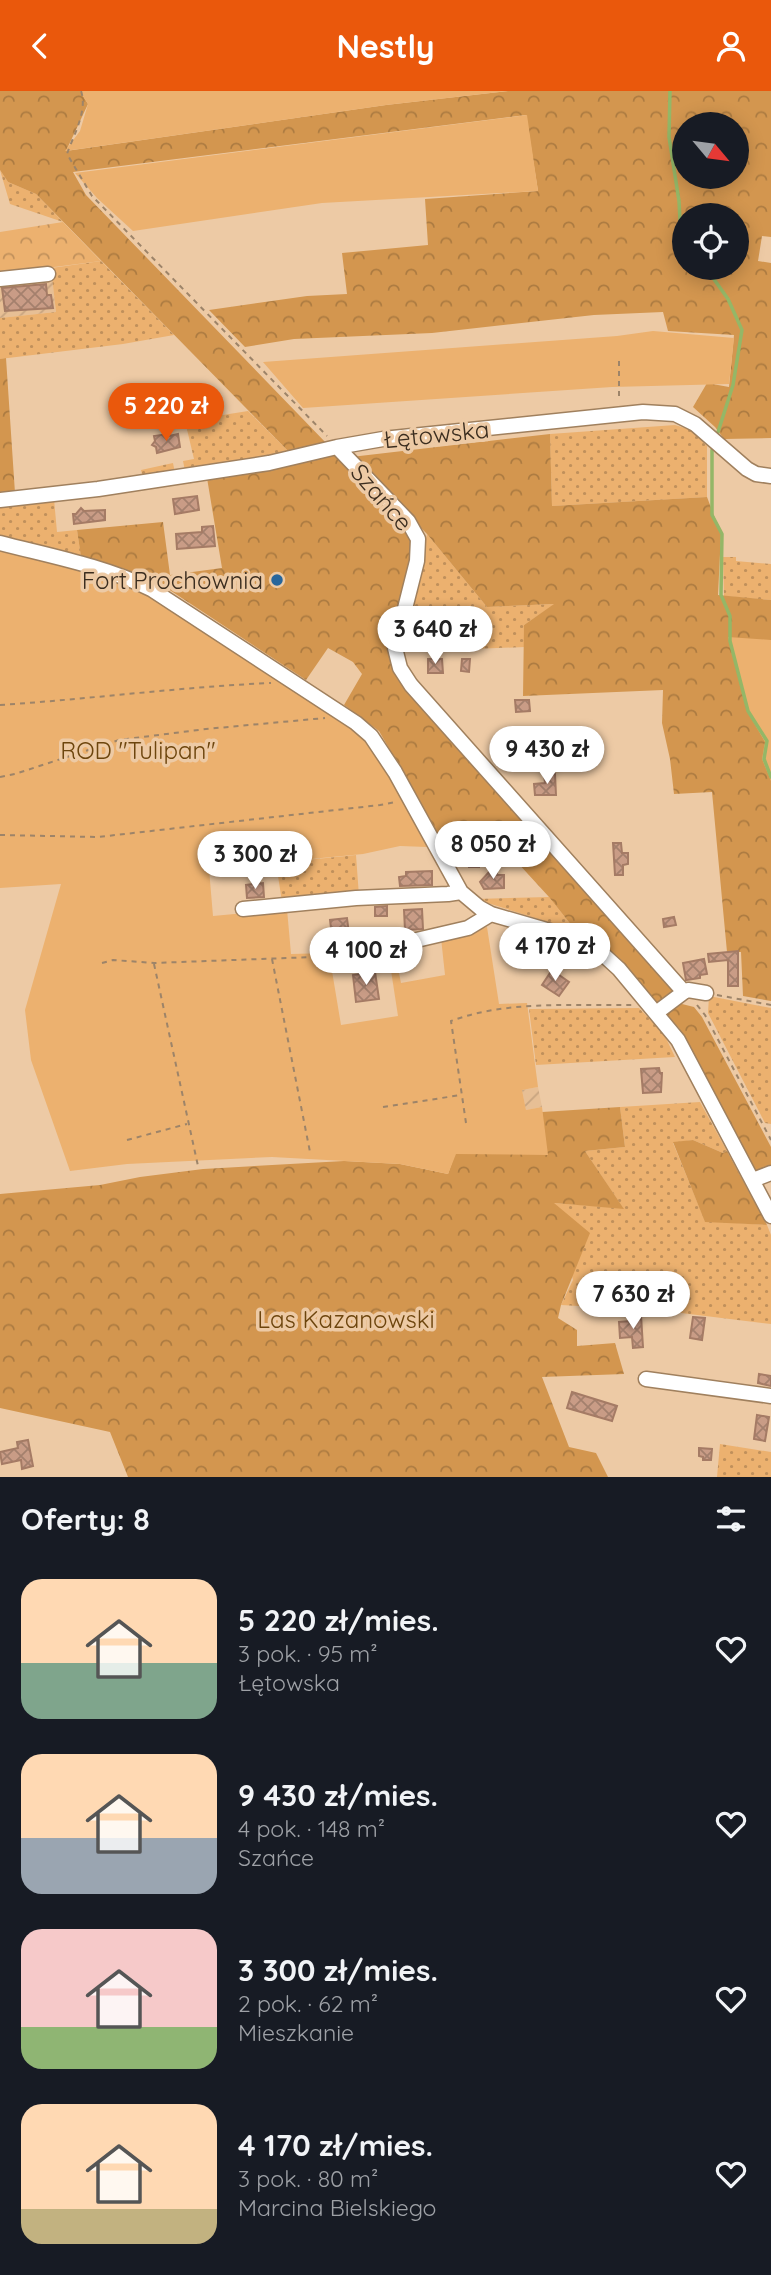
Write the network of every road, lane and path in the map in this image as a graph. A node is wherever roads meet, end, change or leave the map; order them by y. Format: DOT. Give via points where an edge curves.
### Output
graph roads {
  1 [pos="81,91"];
  2 [pos="48,274"];
  3 [pos="0,279"];
  4 [pos="619,361"];
  5 [pos="619,415"];
  6 [pos="337,447"];
  7 [pos="771,476"];
  8 [pos="0,500"];
  9 [pos="0,543"];
  10 [pos="282,675"];
  11 [pos="0,705"];
  12 [pos="338,711"];
  13 [pos="0,777"];
  14 [pos="409,799"];
  15 [pos="0,835"];
  16 [pos="461,892"];
  17 [pos="243,909"];
  18 [pos="491,914"];
  19 [pos="325,957"];
  20 [pos="272,958"];
  21 [pos="154,963"];
  22 [pos="102,964"];
  23 [pos="684,992"];
  24 [pos="706,993"];
  25 [pos="771,1005"];
  26 [pos="651,1008"];
  27 [pos="462,1095"];
  28 [pos="383,1107"];
  29 [pos="466,1123"];
  30 [pos="189,1124"];
  31 [pos="127,1140"];
  32 [pos="771,1140"];
  33 [pos="310,1152"];
  34 [pos="198,1166"];
  35 [pos="771,1173"];
  36 [pos="753,1180"];
  37 [pos="771,1216"];
  38 [pos="646,1379"];
  39 [pos="771,1396"];
  1 -- 6 [label="path, Szańce" via="81,117 66,154 92,196"];
  2 -- 3 [label="street"];
  4 -- 5 [label="path"];
  5 -- 6 [label="street, Łętowska"];
  5 -- 7 [label="street, Łętowska" via="675,414 695,424 747,469"];
  6 -- 8 [label="street, Łętowska" via="269,463"];
  6 -- 23 [label="street, Szańce" via="408,521 418,539 417,561 395,648 400,668"];
  9 -- 10 [label="street" via="135,581"];
  10 -- 11 [label="path" via="275,683"];
  10 -- 12 [label="street"];
  12 -- 13 [label="path" via="331,717 119,740"];
  12 -- 14 [label="street" via="371,736"];
  14 -- 15 [label="path" via="98,837"];
  14 -- 16 [label="street"];
  16 -- 17 [label="street"];
  16 -- 18 [label="street"];
  18 -- 19 [label="street" via="468,928"];
  18 -- 26 [label="street" via="571,936 596,948"];
  19 -- 20 [label="path"];
  20 -- 21 [label="path"];
  20 -- 33 [label="path"];
  21 -- 22 [label="path" via="113,960"];
  21 -- 30 [label="path"];
  23 -- 24 [label="street"];
  23 -- 26 [label="street"];
  23 -- 32 [label="path" via="705,1015"];
  24 -- 25 [label="path"];
  26 -- 27 [label="path" via="525,1006 451,1021"];
  26 -- 36 [label="street" via="678,1040"];
  27 -- 28 [label="path"];
  27 -- 29 [label="path"];
  30 -- 31 [label="path"];
  30 -- 34 [label="path"];
  35 -- 36 [label="street"];
  36 -- 37 [label="street"];
  38 -- 39 [label="street"];
}
